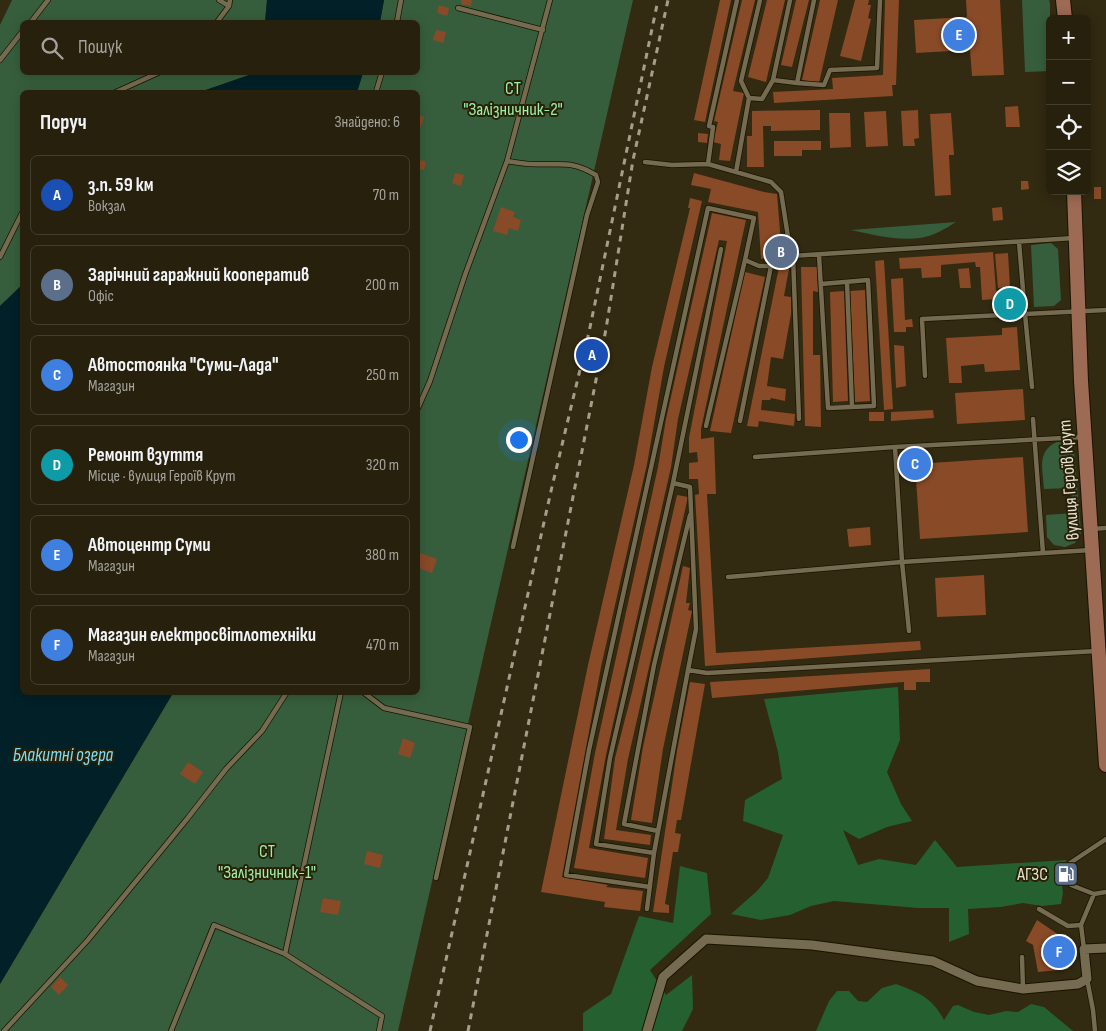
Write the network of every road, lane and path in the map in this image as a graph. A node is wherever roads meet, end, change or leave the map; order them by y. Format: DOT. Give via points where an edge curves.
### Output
graph roads {
  1 [pos="48,0"];
  2 [pos="219,0"];
  3 [pos="230,0"];
  4 [pos="401,0"];
  5 [pos="550,0"];
  6 [pos="736,0"];
  7 [pos="760,0"];
  8 [pos="790,0"];
  9 [pos="814,0"];
  10 [pos="880,0"];
  11 [pos="1063,0"];
  12 [pos="229,6"];
  13 [pos="458,8"];
  14 [pos="1064,15"];
  15 [pos="32,20"];
  16 [pos="218,20"];
  17 [pos="397,20"];
  18 [pos="543,30"];
  19 [pos="20,35"];
  20 [pos="0,60"];
  21 [pos="153,75"];
  22 [pos="381,75"];
  23 [pos="773,80"];
  24 [pos="797,83"];
  25 [pos="120,90"];
  26 [pos="377,90"];
  27 [pos="749,98"];
  28 [pos="508,161"];
  29 [pos="645,162"];
  30 [pos="708,164"];
  31 [pos="736,172"];
  32 [pos="1074,195"];
  33 [pos="20,217"];
  34 [pos="1076,238"];
  35 [pos="1019,242"];
  36 [pos="721,249"];
  37 [pos="819,255"];
  38 [pos="792,256"];
  39 [pos="0,257"];
  40 [pos="745,260"];
  41 [pos="771,266"];
  42 [pos="846,282"];
  43 [pos="821,284"];
  44 [pos="1106,310"];
  45 [pos="1079,311"];
  46 [pos="1025,314"];
  47 [pos="925,376"];
  48 [pos="1032,387"];
  49 [pos="420,404"];
  50 [pos="852,407"];
  51 [pos="799,419"];
  52 [pos="1033,419"];
  53 [pos="740,421"];
  54 [pos="706,426"];
  55 [pos="1085,437"];
  56 [pos="1034,440"];
  57 [pos="895,447"];
  58 [pos="755,457"];
  59 [pos="674,483"];
  60 [pos="691,510"];
  61 [pos="1106,528"];
  62 [pos="1091,529"];
  63 [pos="513,547"];
  64 [pos="1092,550"];
  65 [pos="1043,553"];
  66 [pos="902,562"];
  67 [pos="728,577"];
  68 [pos="909,631"];
  69 [pos="1099,651"];
  70 [pos="688,670"];
  71 [pos="285,695"];
  72 [pos="340,695"];
  73 [pos="367,695"];
  74 [pos="1106,766"];
  75 [pos="658,830"];
  76 [pos="1106,839"];
  77 [pos="654,853"];
  78 [pos="436,878"];
  79 [pos="650,887"];
  80 [pos="1106,892"];
  81 [pos="1094,894"];
  82 [pos="647,909"];
  83 [pos="1039,909"];
  84 [pos="1081,925"];
  85 [pos="1106,948"];
  86 [pos="1084,949"];
  87 [pos="285,954"];
  88 [pos="1022,957"];
  89 [pos="1087,980"];
  90 [pos="1023,989"];
  91 [pos="4,1031"];
  92 [pos="171,1031"];
  93 [pos="379,1031"];
  94 [pos="647,1031"];
  95 [pos="1094,1031"];
  1 -- 15 [label="lane"];
  2 -- 12 [label="lane"];
  3 -- 12 [label="lane"];
  4 -- 17 [label="lane"];
  5 -- 18 [label="lane"];
  6 -- 30 [label="lane" via="709,126 713,127"];
  7 -- 27 [label="lane" via="741,80"];
  8 -- 23 [label="lane"];
  9 -- 24 [label="lane"];
  10 -- 24 [label="lane" via="877,68 830,70 824,85"];
  11 -- 14 [label="main road"];
  12 -- 16 [label="lane"];
  13 -- 18 [label="lane"];
  18 -- 28 [label="lane"];
  19 -- 20 [label="lane"];
  21 -- 25 [label="lane"];
  22 -- 26 [label="lane"];
  23 -- 24 [label="lane"];
  23 -- 27 [label="lane" via="762,99"];
  27 -- 31 [label="lane"];
  28 -- 49 [label="lane"];
  28 -- 63 [label="lane" via="567,163 596,174 598,182 586,215"];
  29 -- 30 [label="lane"];
  30 -- 31 [label="lane"];
  31 -- 38 [label="lane" via="771,182 781,192"];
  32 -- 34 [label="main road, вулиця Героїв Крут"];
  33 -- 39 [label="lane"];
  34 -- 35 [label="lane"];
  34 -- 45 [label="main road, вулиця Героїв Крут"];
  35 -- 37 [label="lane"];
  35 -- 46 [label="lane"];
  36 -- 59 [label="lane"];
  37 -- 38 [label="lane"];
  37 -- 43 [label="lane"];
  38 -- 41 [label="lane"];
  38 -- 51 [label="lane"];
  40 -- 41 [label="lane" via="759,266"];
  40 -- 54 [label="lane"];
  40 -- 79 [label="lane" via="754,218 708,208 589,750 566,874"];
  41 -- 53 [label="lane"];
  42 -- 43 [label="lane"];
  42 -- 50 [label="lane"];
  42 -- 50 [label="lane" via="868,280 874,406"];
  43 -- 50 [label="lane" via="828,408"];
  44 -- 45 [label="lane"];
  45 -- 46 [label="lane"];
  45 -- 55 [label="main road, вулиця Героїв Крут"];
  46 -- 47 [label="lane" via="922,319"];
  46 -- 48 [label="lane"];
  52 -- 56 [label="lane"];
  55 -- 56 [label="lane"];
  55 -- 62 [label="main road, вулиця Героїв Крут"];
  56 -- 57 [label="lane"];
  56 -- 65 [label="lane"];
  57 -- 58 [label="lane"];
  57 -- 66 [label="lane"];
  59 -- 60 [label="lane" via="690,487"];
  59 -- 77 [label="lane" via="610,758 596,844"];
  60 -- 70 [label="lane" via="696,629"];
  60 -- 75 [label="lane" via="654,666 624,824"];
  61 -- 62 [label="lane"];
  62 -- 64 [label="main road, вулиця Героїв Крут"];
  64 -- 65 [label="lane"];
  64 -- 69 [label="main road, вулиця Героїв Крут"];
  65 -- 66 [label="lane"];
  66 -- 67 [label="lane"];
  66 -- 68 [label="lane"];
  69 -- 70 [label="lane" via="707,673"];
  69 -- 74 [label="main road, вулиця Героїв Крут"];
  70 -- 75 [label="lane"];
  71 -- 91 [label="lane" via="262,731 226,769 87,941"];
  72 -- 87 [label="lane"];
  73 -- 78 [label="lane" via="384,708 470,727"];
  75 -- 77 [label="lane"];
  76 -- 81 [label="lane" via="1070,863 1071,885"];
  77 -- 79 [label="lane"];
  79 -- 82 [label="lane"];
  80 -- 81 [label="lane"];
  81 -- 84 [label="lane"];
  83 -- 84 [label="lane" via="1068,926"];
  84 -- 86 [label="lane"];
  85 -- 86 [label="street"];
  86 -- 89 [label="street"];
  87 -- 92 [label="lane" via="214,925"];
  87 -- 93 [label="lane" via="382,1016"];
  88 -- 90 [label="lane"];
  89 -- 90 [label="street" via="1078,984"];
  89 -- 95 [label="lane"];
  90 -- 94 [label="street" via="977,981 933,961 812,945 706,939 663,977"];
}
